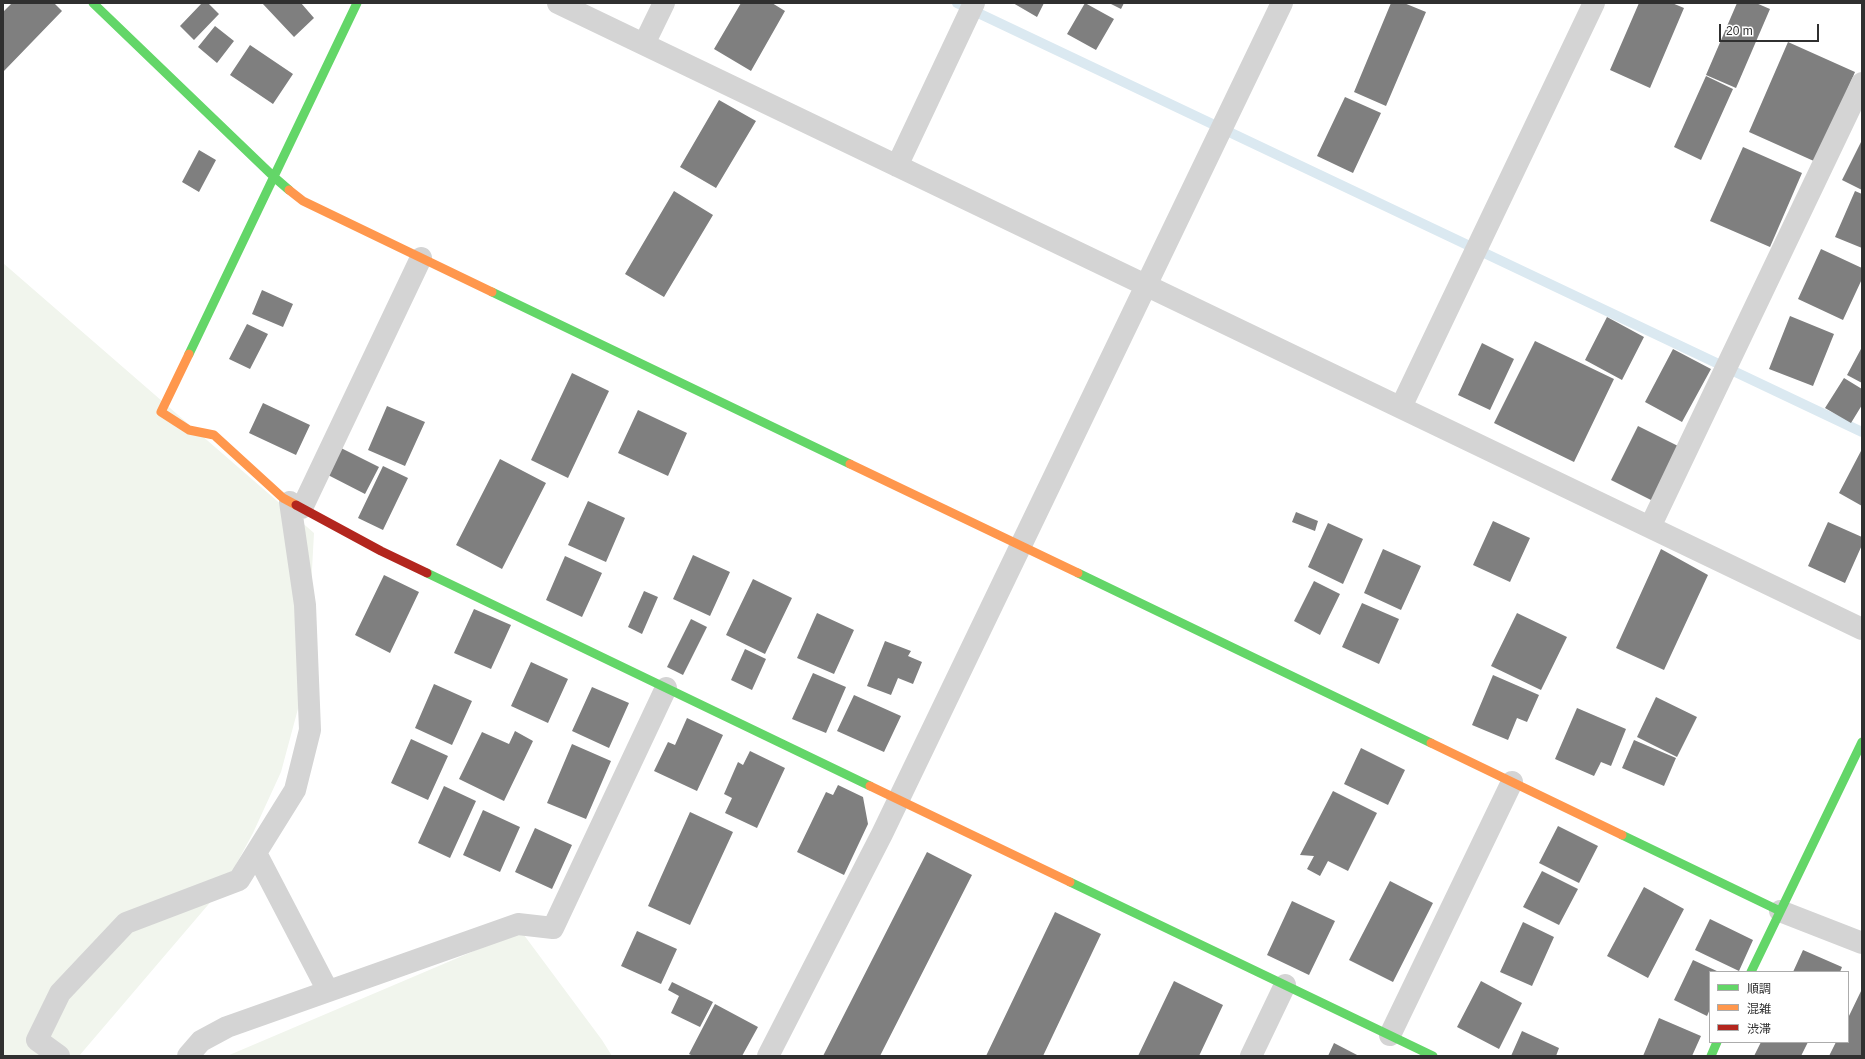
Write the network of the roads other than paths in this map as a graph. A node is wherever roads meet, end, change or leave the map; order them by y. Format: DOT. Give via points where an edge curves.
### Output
graph roads {
  1 [pos="93,3"];
  2 [pos="357,3"];
  3 [pos="558,3"];
  4 [pos="664,3"];
  5 [pos="974,3"];
  6 [pos="1282,3"];
  7 [pos="1594,3"];
  8 [pos="644,44"];
  9 [pos="1862,83"];
  10 [pos="897,166"];
  11 [pos="274,177"];
  12 [pos="421,258"];
  13 [pos="1146,285"];
  14 [pos="1401,407"];
  15 [pos="296,505"];
  16 [pos="1650,527"];
  17 [pos="1021,546"];
  18 [pos="1862,629"];
  19 [pos="666,688"];
  20 [pos="1862,742"];
  21 [pos="1512,782"];
  22 [pos="899,799"];
  23 [pos="256,853"];
  24 [pos="1780,911"];
  25 [pos="1862,943"];
  26 [pos="1751,971"];
  27 [pos="1285,985"];
  28 [pos="328,991"];
  29 [pos="1390,1035"];
  30 [pos="1717,1043"];
  31 [pos="60,1056"];
  32 [pos="188,1056"];
  33 [pos="768,1056"];
  34 [pos="1250,1056"];
  35 [pos="1433,1056"];
  36 [pos="1711,1056"];
  1 -- 11 [label="street"];
  2 -- 11 [label="street"];
  3 -- 8 [label="street"];
  4 -- 8 [label="street"];
  5 -- 10 [label="street"];
  6 -- 13 [label="street"];
  7 -- 14 [label="street"];
  8 -- 10 [label="street"];
  9 -- 16 [label="street"];
  10 -- 13 [label="street"];
  11 -- 12 [label="street" via="303,201"];
  11 -- 15 [label="street" via="161,412 189,430 214,435 283,498"];
  12 -- 15 [label="street"];
  12 -- 17 [label="street"];
  13 -- 14 [label="street"];
  13 -- 17 [label="street"];
  14 -- 16 [label="street"];
  15 -- 19 [label="street" via="381,551"];
  15 -- 23 [label="street" via="305,605 310,730 295,790"];
  16 -- 18 [label="street"];
  17 -- 21 [label="street"];
  17 -- 22 [label="street"];
  19 -- 22 [label="street"];
  19 -- 28 [label="street" via="553,928 518,924"];
  20 -- 24 [label="street"];
  21 -- 24 [label="street"];
  21 -- 29 [label="street"];
  22 -- 27 [label="street"];
  22 -- 33 [label="street"];
  23 -- 28 [label="street"];
  23 -- 31 [label="street" via="240,880 126,923 60,993 37,1040"];
  24 -- 25 [label="street"];
  24 -- 26 [label="street"];
  27 -- 29 [label="street"];
  27 -- 34 [label="street"];
  28 -- 32 [label="street" via="227,1027 201,1041"];
  29 -- 35 [label="street"];
  30 -- 36 [label="street"];
}
